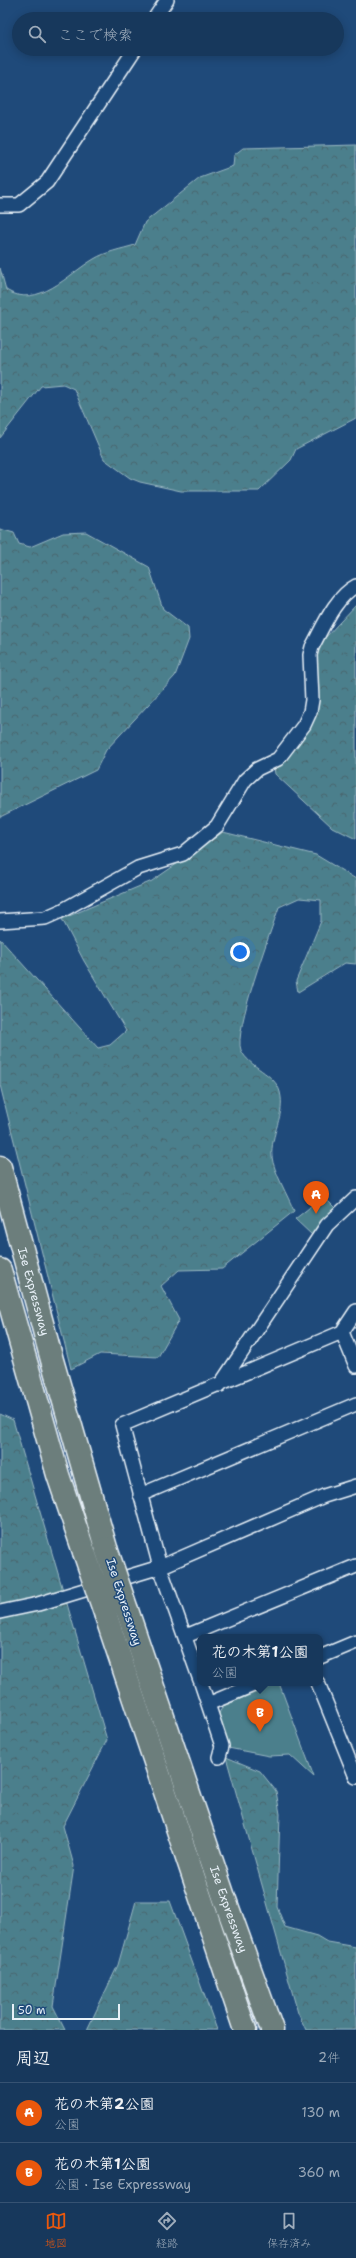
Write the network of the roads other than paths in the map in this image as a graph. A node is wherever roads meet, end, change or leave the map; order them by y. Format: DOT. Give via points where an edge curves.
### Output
graph roads {
  1 [pos="167,0"];
  2 [pos="159,12"];
  3 [pos="130,56"];
  4 [pos="0,205"];
  5 [pos="356,586"];
  6 [pos="0,921"];
  7 [pos="0,1167"];
  8 [pos="356,1198"];
  9 [pos="0,1270"];
  10 [pos="356,1312"];
  11 [pos="342,1332"];
  12 [pos="356,1366"];
  13 [pos="220,1385"];
  14 [pos="356,1404"];
  15 [pos="356,1486"];
  16 [pos="140,1495"];
  17 [pos="356,1566"];
  18 [pos="160,1567"];
  19 [pos="0,1612"];
  20 [pos="186,1636"];
  21 [pos="356,1642"];
  22 [pos="323,1656"];
  23 [pos="197,1671"];
  24 [pos="202,1686"];
  25 [pos="251,1686"];
  26 [pos="319,1686"];
  27 [pos="208,1704"];
  28 [pos="219,1757"];
  29 [pos="356,1776"];
  30 [pos="245,2030"];
  31 [pos="272,2030"];
  1 -- 2 [label="street"];
  3 -- 4 [label="street" via="47,182 19,205"];
  5 -- 6 [label="street" via="338,601 312,647 312,700 304,725 278,759 257,769 245,780 218,826 183,854 138,868 57,913 45,918"];
  7 -- 31 [label="highway, Ise Expressway, bridge" via="106,1548 221,1889"];
  8 -- 13 [label="street" via="327,1225"];
  9 -- 30 [label="highway, Ise Expressway, bridge" via="58,1475"];
  10 -- 11 [label="street"];
  11 -- 12 [label="street"];
  11 -- 13 [label="street"];
  13 -- 16 [label="street" via="122,1425"];
  14 -- 16 [label="street"];
  15 -- 18 [label="street" via="324,1496"];
  16 -- 18 [label="street"];
  17 -- 20 [label="street"];
  18 -- 19 [label="street" via="38,1604"];
  18 -- 20 [label="street"];
  20 -- 23 [label="street"];
  21 -- 22 [label="street"];
  24 -- 27 [label="street"];
  25 -- 27 [label="street"];
  26 -- 29 [label="street"];
  27 -- 28 [label="street" via="222,1746"];
}
